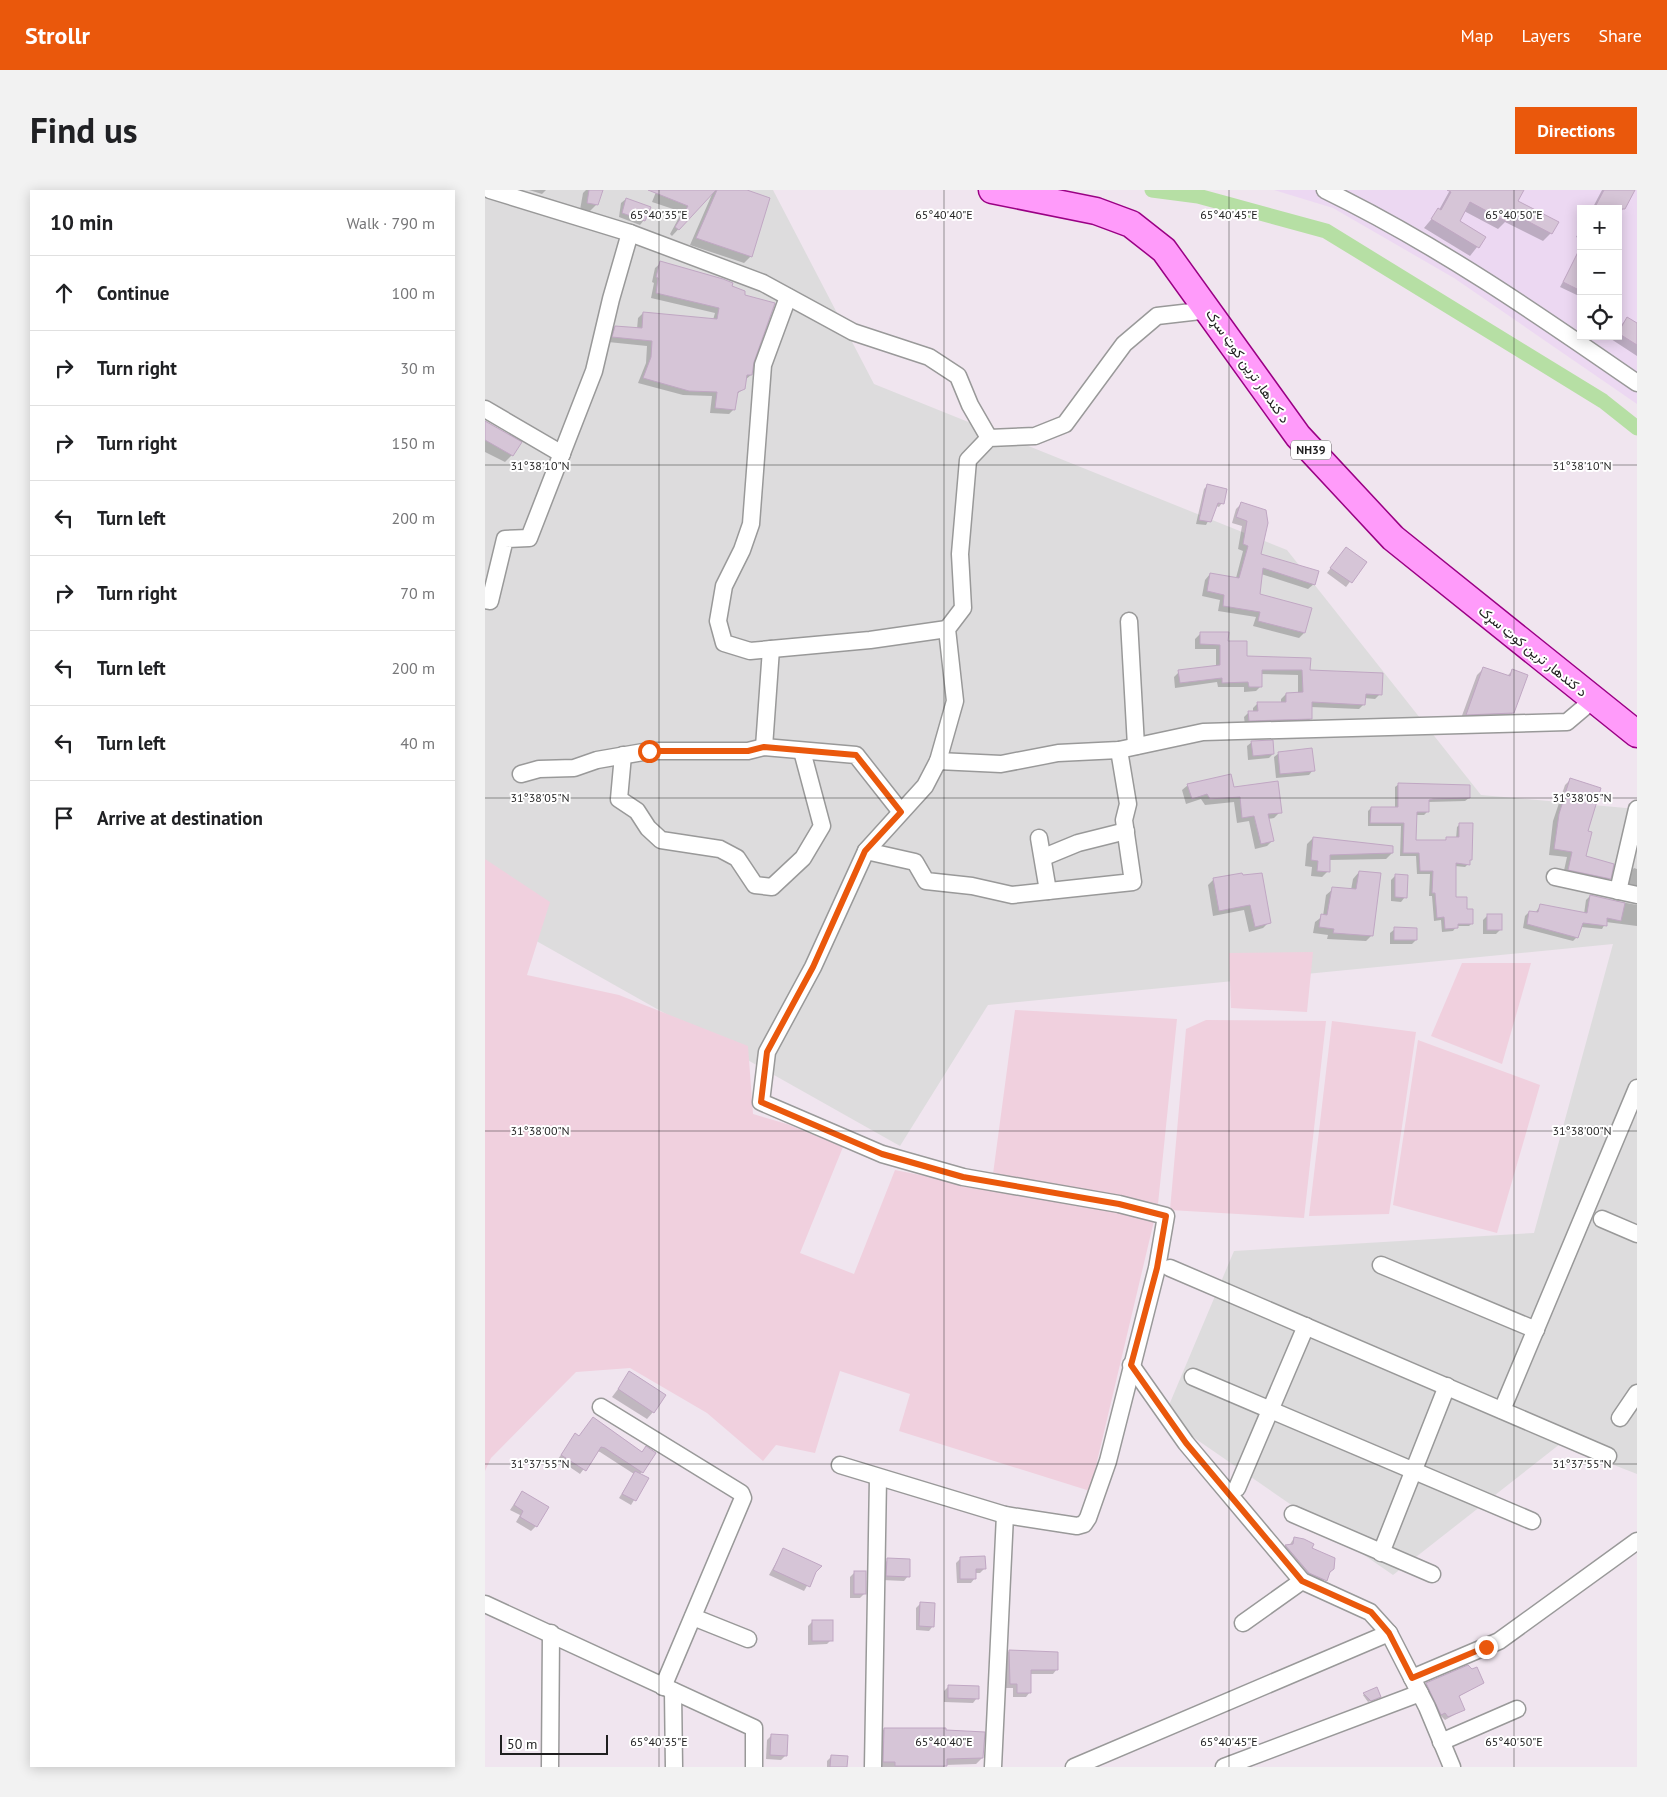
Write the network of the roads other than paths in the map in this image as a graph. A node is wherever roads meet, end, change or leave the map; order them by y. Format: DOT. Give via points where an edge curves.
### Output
graph roads {
  1 [pos="490,190"];
  2 [pos="992,190"];
  3 [pos="1325,190"];
  4 [pos="631,233"];
  5 [pos="788,297"];
  6 [pos="1209,310"];
  7 [pos="1637,382"];
  8 [pos="485,409"];
  9 [pos="989,438"];
  10 [pos="562,454"];
  11 [pos="485,600"];
  12 [pos="1129,622"];
  13 [pos="947,629"];
  14 [pos="771,648"];
  15 [pos="1593,700"];
  16 [pos="1637,734"];
  17 [pos="1137,746"];
  18 [pos="764,747"];
  19 [pos="1119,750"];
  20 [pos="802,751"];
  21 [pos="623,756"];
  22 [pos="938,761"];
  23 [pos="521,774"];
  24 [pos="1637,809"];
  25 [pos="901,812"];
  26 [pos="1126,830"];
  27 [pos="1039,838"];
  28 [pos="865,851"];
  29 [pos="1044,857"];
  30 [pos="1555,877"];
  31 [pos="1049,891"];
  32 [pos="1618,891"];
  33 [pos="1637,895"];
  34 [pos="1637,1088"];
  35 [pos="1602,1219"];
  36 [pos="1637,1234"];
  37 [pos="1381,1265"];
  38 [pos="1170,1268"];
  39 [pos="1306,1326"];
  40 [pos="1536,1330"];
  41 [pos="1131,1365"];
  42 [pos="1193,1377"];
  43 [pos="1447,1386"];
  44 [pos="1636,1395"];
  45 [pos="601,1407"];
  46 [pos="1270,1410"];
  47 [pos="1502,1410"];
  48 [pos="1620,1418"];
  49 [pos="1608,1456"];
  50 [pos="840,1465"];
  51 [pos="1413,1470"];
  52 [pos="878,1478"];
  53 [pos="1237,1488"];
  54 [pos="1293,1514"];
  55 [pos="1005,1515"];
  56 [pos="1532,1521"];
  57 [pos="1637,1541"];
  58 [pos="1381,1553"];
  59 [pos="1432,1574"];
  60 [pos="1302,1581"];
  61 [pos="485,1604"];
  62 [pos="693,1617"];
  63 [pos="1243,1623"];
  64 [pos="551,1633"];
  65 [pos="1389,1633"];
  66 [pos="748,1639"];
  67 [pos="1412,1678"];
  68 [pos="668,1689"];
  69 [pos="1420,1693"];
  70 [pos="1517,1709"];
  71 [pos="1441,1742"];
  72 [pos="550,1767"];
  73 [pos="674,1767"];
  74 [pos="754,1767"];
  75 [pos="873,1767"];
  76 [pos="993,1767"];
  77 [pos="1074,1767"];
  78 [pos="1224,1767"];
  79 [pos="1451,1767"];
  1 -- 4 [label="street"];
  2 -- 6 [label="main road, د کندهار ترين کوټ سړک / NH39" via="1096,211 1131,224 1164,250"];
  3 -- 7 [label="street" via="1371,212 1481,276"];
  4 -- 5 [label="street" via="763,284"];
  4 -- 10 [label="street" via="593,371"];
  5 -- 9 [label="street" via="853,332 929,357 958,376"];
  5 -- 14 [label="street" via="763,365 751,524 743,550 724,586 718,622 724,643 750,651"];
  6 -- 9 [label="street" via="1157,316 1123,344 1065,424 1035,436"];
  6 -- 15 [label="main road, د کندهار ترين کوټ سړک / NH39" via="1298,436 1393,538"];
  8 -- 10 [label="street"];
  9 -- 13 [label="street" via="968,460 961,554 963,608"];
  10 -- 11 [label="street" via="529,538 505,539 490,601"];
  12 -- 17 [label="street"];
  13 -- 14 [label="street" via="870,640"];
  13 -- 22 [label="street" via="955,701"];
  14 -- 18 [label="street"];
  15 -- 16 [label="main road, د کندهار ترين کوټ سړک / NH39"];
  15 -- 17 [label="street" via="1567,722 1203,732"];
  17 -- 19 [label="street"];
  18 -- 20 [label="street"];
  18 -- 21 [label="street" via="748,751 649,751"];
  19 -- 22 [label="street" via="1058,753 1001,764"];
  19 -- 26 [label="street" via="1128,804 1124,820"];
  20 -- 21 [label="street" via="822,826 803,858 772,887 755,885 737,858 720,849 661,840 637,811 619,799"];
  20 -- 25 [label="street" via="856,755"];
  21 -- 23 [label="street" via="574,768 539,769"];
  22 -- 25 [label="street" via="925,786"];
  24 -- 32 [label="street"];
  25 -- 28 [label="street"];
  26 -- 29 [label="street" via="1078,843"];
  26 -- 31 [label="street" via="1133,882"];
  27 -- 29 [label="street"];
  28 -- 31 [label="street" via="915,862 926,881 1012,895"];
  28 -- 41 [label="street" via="813,967 767,1052 761,1102 882,1154 954,1174 1119,1204 1166,1216 1157,1268"];
  29 -- 31 [label="street"];
  30 -- 32 [label="street"];
  32 -- 33 [label="street"];
  34 -- 40 [label="street"];
  35 -- 36 [label="street"];
  37 -- 40 [label="street"];
  38 -- 39 [label="street"];
  39 -- 43 [label="street"];
  39 -- 46 [label="street"];
  40 -- 47 [label="street"];
  41 -- 55 [label="street" via="1108,1461 1084,1524 1059,1524"];
  41 -- 60 [label="street" via="1186,1443"];
  42 -- 46 [label="street"];
  43 -- 47 [label="street"];
  43 -- 51 [label="street"];
  44 -- 48 [label="street"];
  45 -- 62 [label="street" via="741,1493 743,1503"];
  46 -- 51 [label="street"];
  46 -- 53 [label="street"];
  47 -- 49 [label="street"];
  50 -- 52 [label="street"];
  51 -- 56 [label="street"];
  51 -- 58 [label="street"];
  52 -- 55 [label="street"];
  52 -- 75 [label="street"];
  54 -- 58 [label="street"];
  55 -- 76 [label="street"];
  57 -- 67 [label="street" via="1499,1641"];
  58 -- 59 [label="street"];
  60 -- 63 [label="street"];
  60 -- 65 [label="street" via="1371,1612"];
  61 -- 64 [label="street"];
  62 -- 66 [label="street"];
  62 -- 68 [label="street"];
  64 -- 68 [label="street"];
  64 -- 72 [label="street"];
  65 -- 67 [label="street"];
  65 -- 77 [label="street"];
  67 -- 69 [label="street"];
  68 -- 73 [label="street"];
  68 -- 74 [label="street" via="753,1728"];
  69 -- 71 [label="street"];
  69 -- 78 [label="street"];
  70 -- 71 [label="street"];
  71 -- 79 [label="street"];
}
